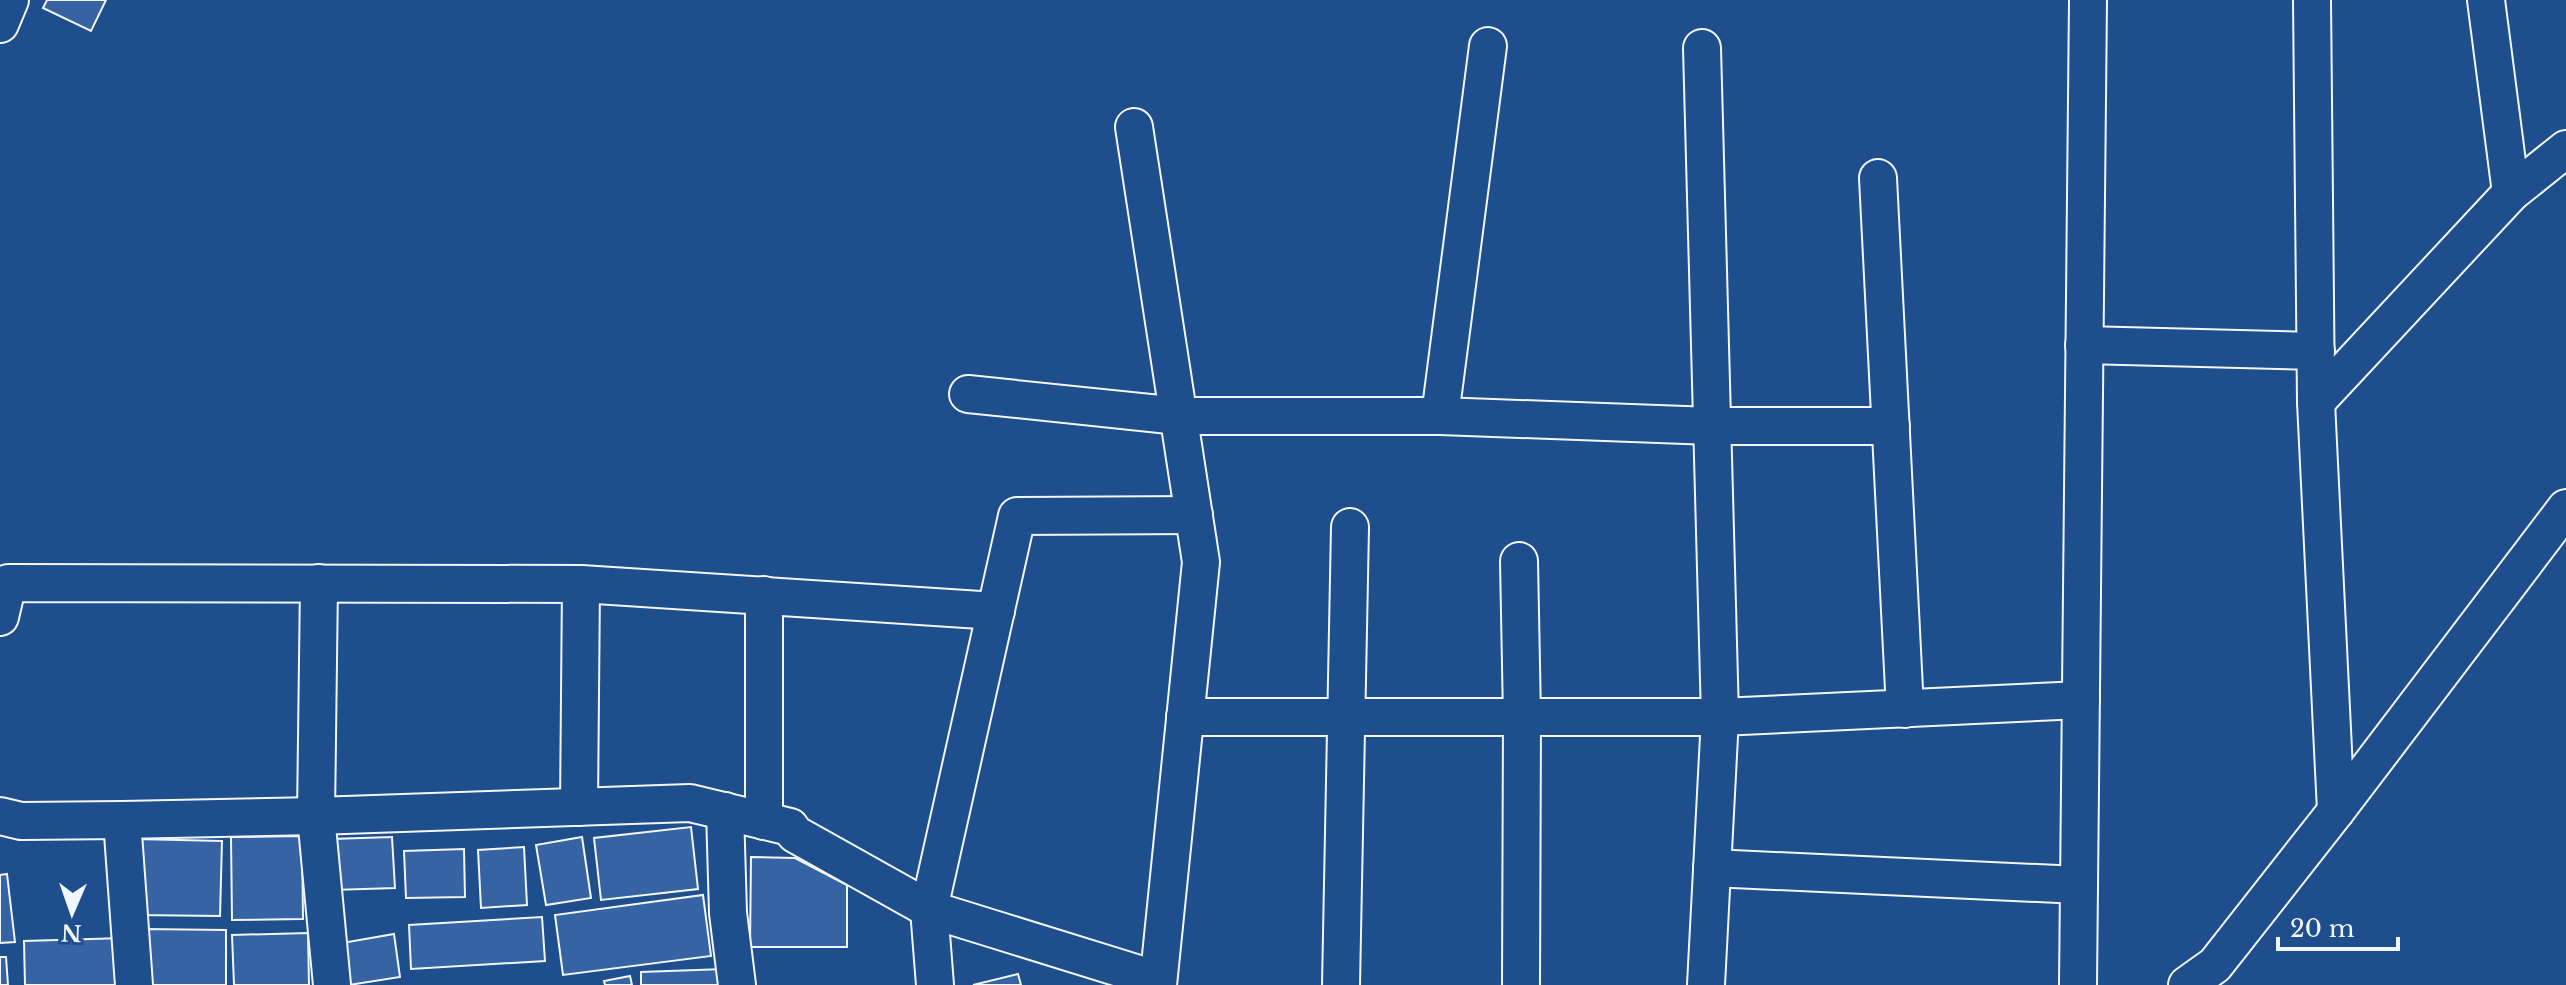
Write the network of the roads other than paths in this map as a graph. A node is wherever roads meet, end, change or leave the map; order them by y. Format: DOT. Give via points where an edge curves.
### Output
graph roads {
  1 [pos="10,0"];
  2 [pos="2088,0"];
  3 [pos="2312,0"];
  4 [pos="2486,0"];
  5 [pos="0,24"];
  6 [pos="1488,46"];
  7 [pos="1702,48"];
  8 [pos="1134,127"];
  9 [pos="2566,149"];
  10 [pos="1878,178"];
  11 [pos="2511,193"];
  12 [pos="2084,345"];
  13 [pos="2316,351"];
  14 [pos="968,394"];
  15 [pos="2316,402"];
  16 [pos="1179,416"];
  17 [pos="1440,416"];
  18 [pos="1712,426"];
  19 [pos="1891,426"];
  20 [pos="2566,508"];
  21 [pos="1194,515"];
  22 [pos="1350,527"];
  23 [pos="1519,561"];
  24 [pos="319,583"];
  25 [pos="581,584"];
  26 [pos="764,595"];
  27 [pos="996,611"];
  28 [pos="0,617"];
  29 [pos="2081,700"];
  30 [pos="1905,709"];
  31 [pos="1185,717"];
  32 [pos="1522,717"];
  33 [pos="1720,717"];
  34 [pos="1346,718"];
  35 [pos="579,807"];
  36 [pos="725,811"];
  37 [pos="2336,811"];
  38 [pos="0,816"];
  39 [pos="316,816"];
  40 [pos="122,820"];
  41 [pos="764,821"];
  42 [pos="1712,868"];
  43 [pos="2079,885"];
  44 [pos="929,909"];
  45 [pos="1158,983"];
  46 [pos="134,985"];
  47 [pos="332,985"];
  48 [pos="737,985"];
  49 [pos="935,985"];
  50 [pos="1341,985"];
  51 [pos="1521,985"];
  52 [pos="1706,985"];
  53 [pos="2078,985"];
  54 [pos="2187,985"];
  1 -- 5 [label="street"];
  2 -- 12 [label="street"];
  3 -- 13 [label="street"];
  4 -- 11 [label="street"];
  6 -- 17 [label="street"];
  7 -- 18 [label="street"];
  8 -- 16 [label="street"];
  9 -- 11 [label="street"];
  10 -- 19 [label="street"];
  11 -- 15 [label="street"];
  12 -- 13 [label="street"];
  12 -- 29 [label="street"];
  13 -- 15 [label="street"];
  14 -- 16 [label="street"];
  15 -- 37 [label="street"];
  16 -- 17 [label="street"];
  16 -- 21 [label="street"];
  17 -- 18 [label="street"];
  18 -- 19 [label="street"];
  18 -- 33 [label="street"];
  19 -- 30 [label="street"];
  20 -- 37 [label="street"];
  21 -- 27 [label="street" via="1017,516"];
  21 -- 31 [label="street" via="1201,562"];
  22 -- 34 [label="street"];
  23 -- 32 [label="street"];
  24 -- 25 [label="street"];
  24 -- 28 [label="street" via="8,583"];
  24 -- 39 [label="street"];
  25 -- 26 [label="street"];
  25 -- 35 [label="street"];
  26 -- 27 [label="street"];
  26 -- 41 [label="street"];
  27 -- 44 [label="street"];
  29 -- 30 [label="street"];
  29 -- 43 [label="street"];
  30 -- 33 [label="street"];
  31 -- 34 [label="street"];
  31 -- 45 [label="street"];
  32 -- 33 [label="street"];
  32 -- 34 [label="street"];
  32 -- 51 [label="street"];
  33 -- 42 [label="street"];
  34 -- 50 [label="street"];
  35 -- 36 [label="street" via="690,803"];
  35 -- 39 [label="street"];
  36 -- 41 [label="street"];
  36 -- 48 [label="street" via="728,913"];
  37 -- 54 [label="street" via="2215,965"];
  38 -- 40 [label="street" via="21,821"];
  39 -- 40 [label="street"];
  39 -- 47 [label="street"];
  40 -- 46 [label="street"];
  41 -- 44 [label="street" via="790,827"];
  42 -- 43 [label="street"];
  42 -- 52 [label="street"];
  43 -- 53 [label="street"];
  44 -- 45 [label="street"];
  44 -- 49 [label="street"];
}
